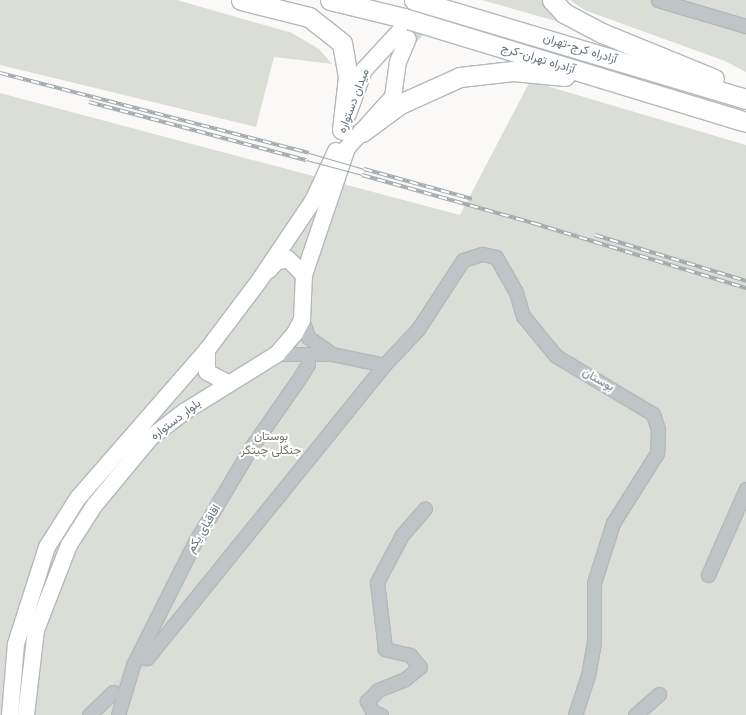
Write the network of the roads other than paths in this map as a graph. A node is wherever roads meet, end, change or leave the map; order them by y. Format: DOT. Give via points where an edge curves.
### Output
graph roads {
  1 [pos="241,0"];
  2 [pos="330,0"];
  3 [pos="414,0"];
  4 [pos="552,0"];
  5 [pos="658,0"];
  6 [pos="746,26"];
  7 [pos="746,94"];
  8 [pos="746,99"];
  9 [pos="746,122"];
  10 [pos="362,132"];
  11 [pos="342,144"];
  12 [pos="304,275"];
  13 [pos="259,281"];
  14 [pos="302,320"];
  15 [pos="207,350"];
  16 [pos="277,354"];
  17 [pos="308,354"];
  18 [pos="332,354"];
  19 [pos="384,365"];
  20 [pos="228,383"];
  21 [pos="746,489"];
  22 [pos="425,509"];
  23 [pos="708,575"];
  24 [pos="147,658"];
  25 [pos="112,692"];
  26 [pos="659,694"];
  27 [pos="367,701"];
  28 [pos="10,715"];
  29 [pos="26,715"];
  30 [pos="89,715"];
  31 [pos="118,715"];
  32 [pos="365,715"];
  33 [pos="381,715"];
  34 [pos="575,715"];
  35 [pos="635,715"];
  1 -- 11 [label="highway" via="309,17 342,43 348,77"];
  2 -- 9 [label="highway, آزادراه تهران-کرج" via="404,18"];
  3 -- 8 [label="highway, آزادراه کرج-تهران"];
  4 -- 7 [label="highway" via="564,12 602,34"];
  5 -- 6 [label="street"];
  9 -- 10 [label="highway" via="579,78 513,71 460,77 441,83 400,104"];
  10 -- 11 [label="main road, میدان دستواره"];
  10 -- 11 [label="main road, میدان دستواره" via="393,97 403,35 379,50 364,70"];
  11 -- 12 [label="main road"];
  11 -- 13 [label="main road, بلوار دستواره" via="313,201"];
  12 -- 13 [label="main road" via="288,259 276,262"];
  12 -- 14 [label="main road"];
  13 -- 15 [label="main road, بلوار دستواره"];
  14 -- 16 [label="main road, بلوار دستواره"];
  14 -- 18 [label="street" via="308,337"];
  15 -- 20 [label="main road" via="207,372"];
  15 -- 28 [label="main road, بلوار دستواره" via="117,450 78,498 47,547 16,644"];
  16 -- 17 [label="street"];
  16 -- 20 [label="main road, بلوار دستواره"];
  17 -- 18 [label="street"];
  17 -- 31 [label="street, اقاقیای یکم" via="308,364 250,449 196,540 133,665"];
  18 -- 19 [label="street"];
  19 -- 24 [label="street, بوستان"];
  19 -- 34 [label="street, بوستان" via="418,329 463,260 482,254 496,257 516,292 523,316 556,356 653,414 658,429 657,453 613,522 594,584 594,642 588,675"];
  20 -- 29 [label="main road, بلوار دستواره" via="150,438 121,470 69,545 36,630"];
  21 -- 23 [label="street"];
  22 -- 27 [label="street" via="402,535 377,582 385,649 410,655 420,667 405,679 378,690"];
  25 -- 30 [label="street"];
  26 -- 35 [label="street"];
  27 -- 32 [label="street"];
  27 -- 33 [label="street" via="373,712"];
}
